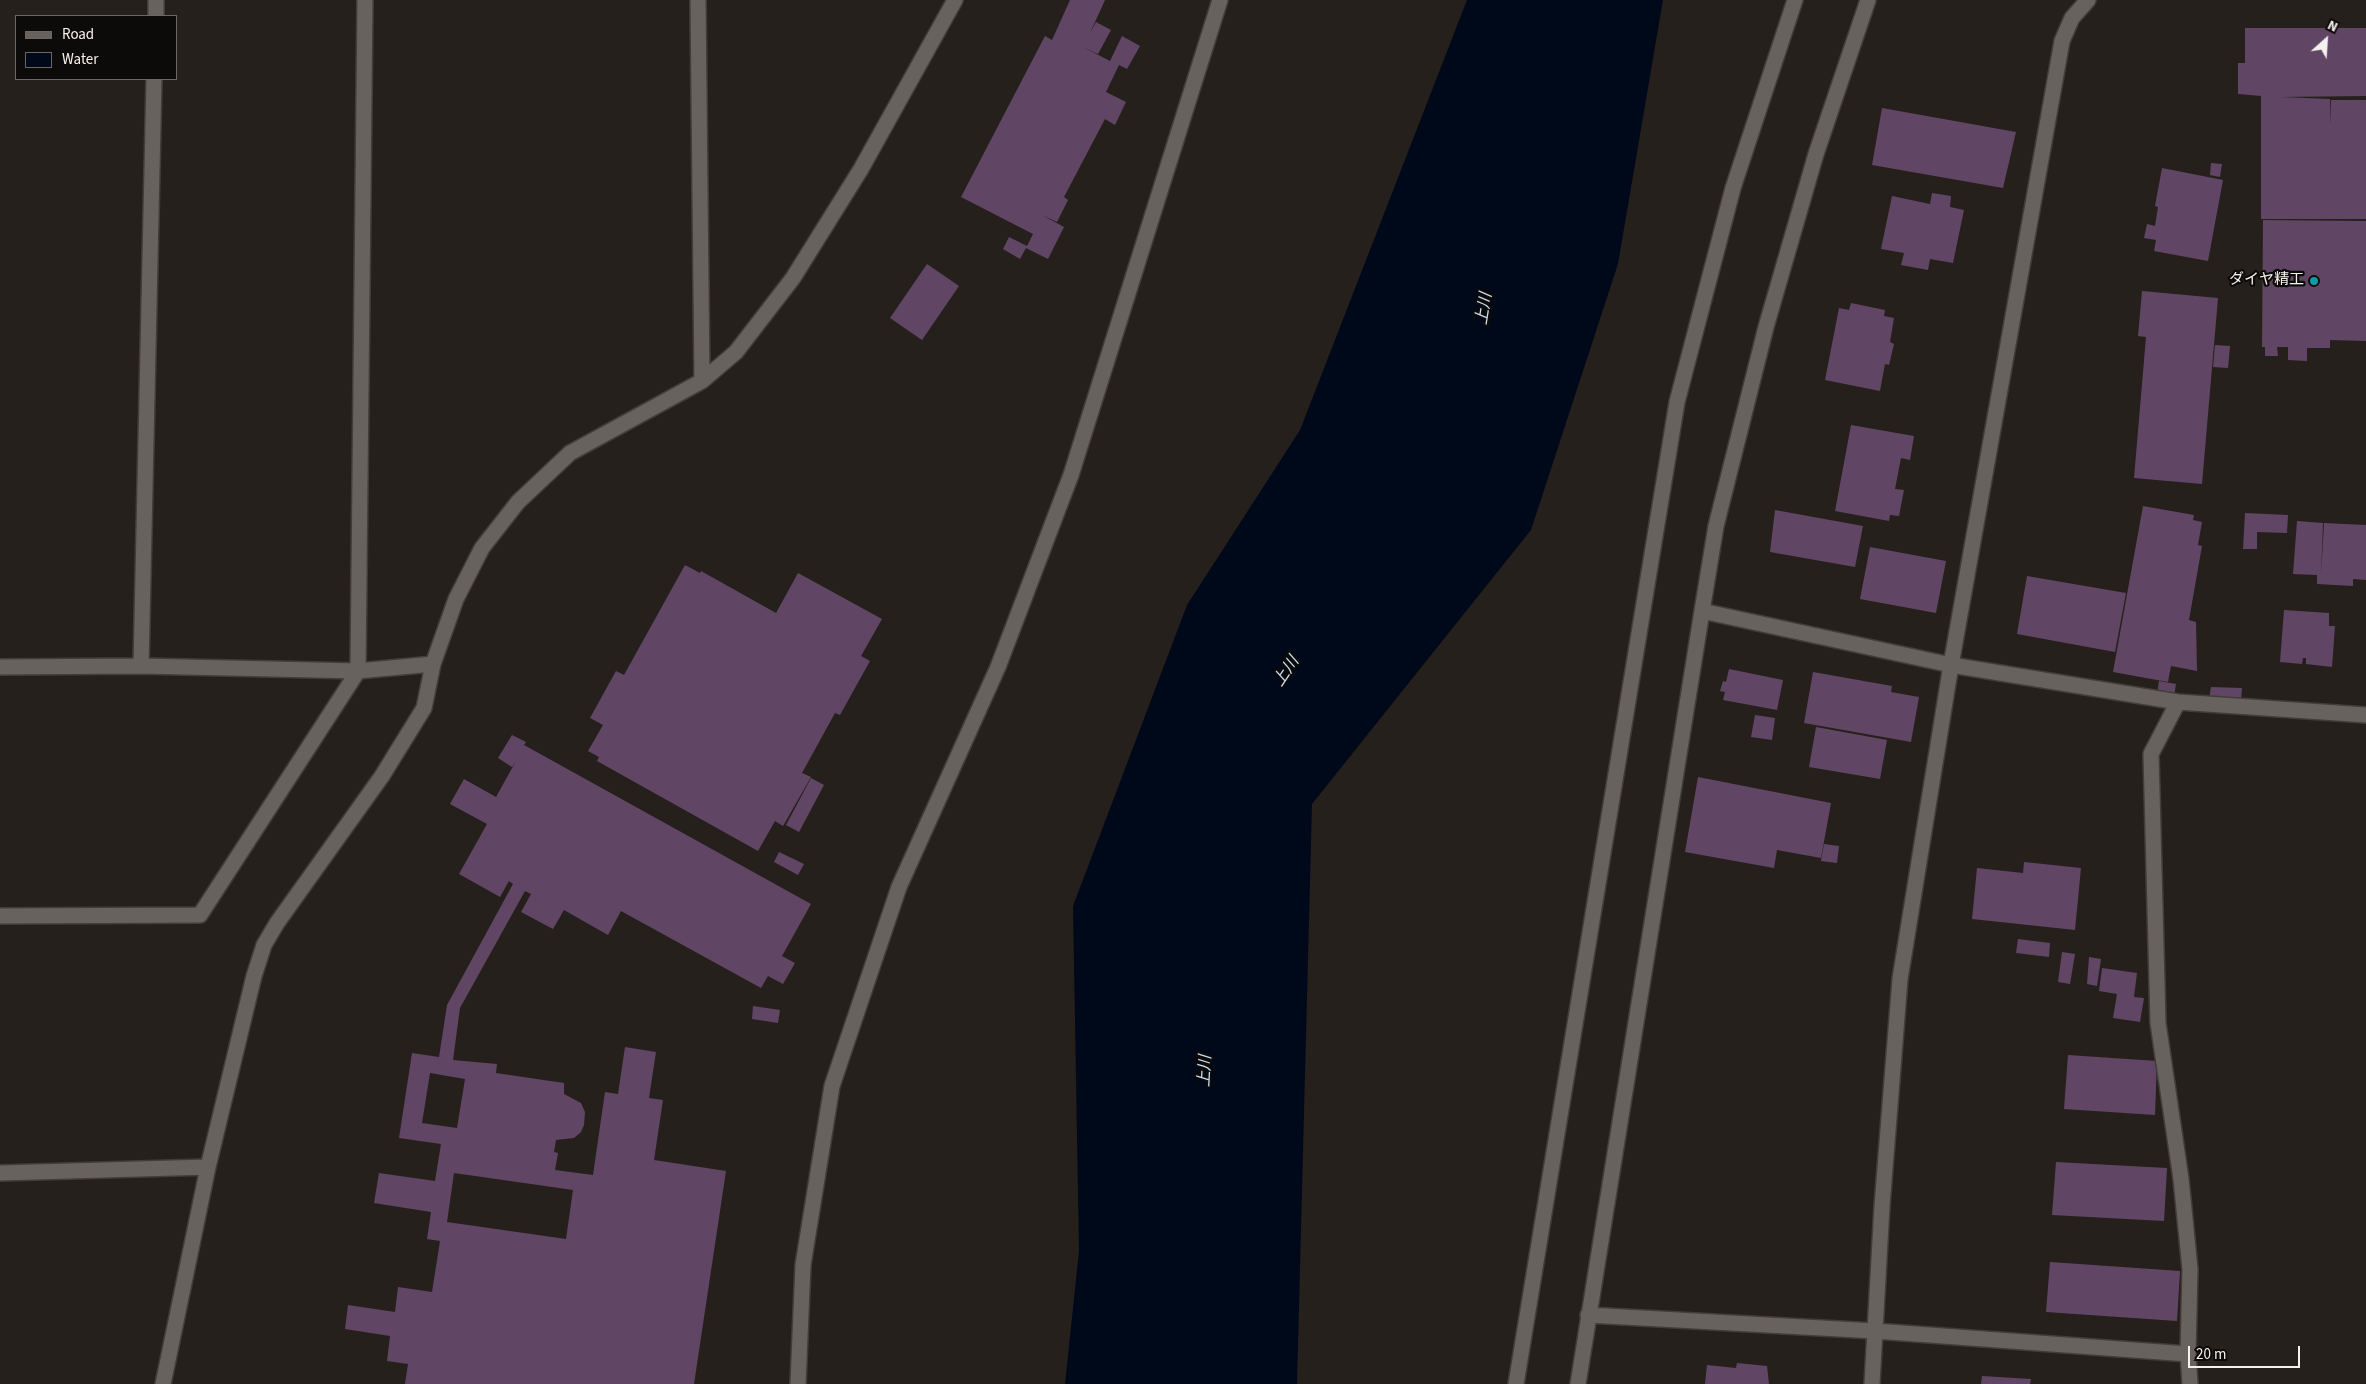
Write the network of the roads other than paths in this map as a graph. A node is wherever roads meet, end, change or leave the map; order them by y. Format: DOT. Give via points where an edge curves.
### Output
graph roads {
  1 [pos="156,0"];
  2 [pos="364,0"];
  3 [pos="698,0"];
  4 [pos="956,0"];
  5 [pos="1220,0"];
  6 [pos="1796,0"];
  7 [pos="1868,0"];
  8 [pos="2088,0"];
  9 [pos="948,7"];
  10 [pos="156,15"];
  11 [pos="154,80"];
  12 [pos="702,381"];
  13 [pos="1702,611"];
  14 [pos="433,664"];
  15 [pos="1952,665"];
  16 [pos="141,666"];
  17 [pos="0,667"];
  18 [pos="358,670"];
  19 [pos="2178,702"];
  20 [pos="2366,715"];
  21 [pos="0,916"];
  22 [pos="208,1167"];
  23 [pos="0,1173"];
  24 [pos="1588,1315"];
  25 [pos="1875,1331"];
  26 [pos="2188,1354"];
  27 [pos="163,1384"];
  28 [pos="798,1384"];
  29 [pos="1516,1384"];
  30 [pos="1578,1384"];
  31 [pos="1872,1384"];
  32 [pos="2190,1384"];
  1 -- 10 [label="street"];
  2 -- 18 [label="street"];
  3 -- 12 [label="street"];
  4 -- 9 [label="street"];
  5 -- 28 [label="street" via="1071,475 998,667 898,887 832,1086 803,1265"];
  6 -- 29 [label="street" via="1733,188 1677,402"];
  7 -- 13 [label="street" via="1816,154 1766,327 1716,526"];
  8 -- 15 [label="street" via="2072,18 2062,40"];
  9 -- 12 [label="street" via="861,169 793,278 736,352"];
  11 -- 16 [label="street"];
  12 -- 14 [label="street" via="570,453 518,502 482,548 456,599"];
  13 -- 15 [label="street"];
  13 -- 24 [label="street"];
  14 -- 18 [label="street"];
  14 -- 22 [label="street" via="424,708 382,776 264,945"];
  15 -- 19 [label="street"];
  15 -- 25 [label="street" via="1900,979"];
  16 -- 17 [label="street"];
  16 -- 18 [label="street"];
  18 -- 21 [label="street" via="200,915"];
  19 -- 20 [label="street"];
  19 -- 26 [label="street" via="2151,754 2158,1022 2181,1179 2190,1269"];
  22 -- 23 [label="street"];
  22 -- 27 [label="street"];
  24 -- 25 [label="street"];
  24 -- 30 [label="street"];
  25 -- 26 [label="street"];
  25 -- 31 [label="street"];
  26 -- 32 [label="street"];
}
